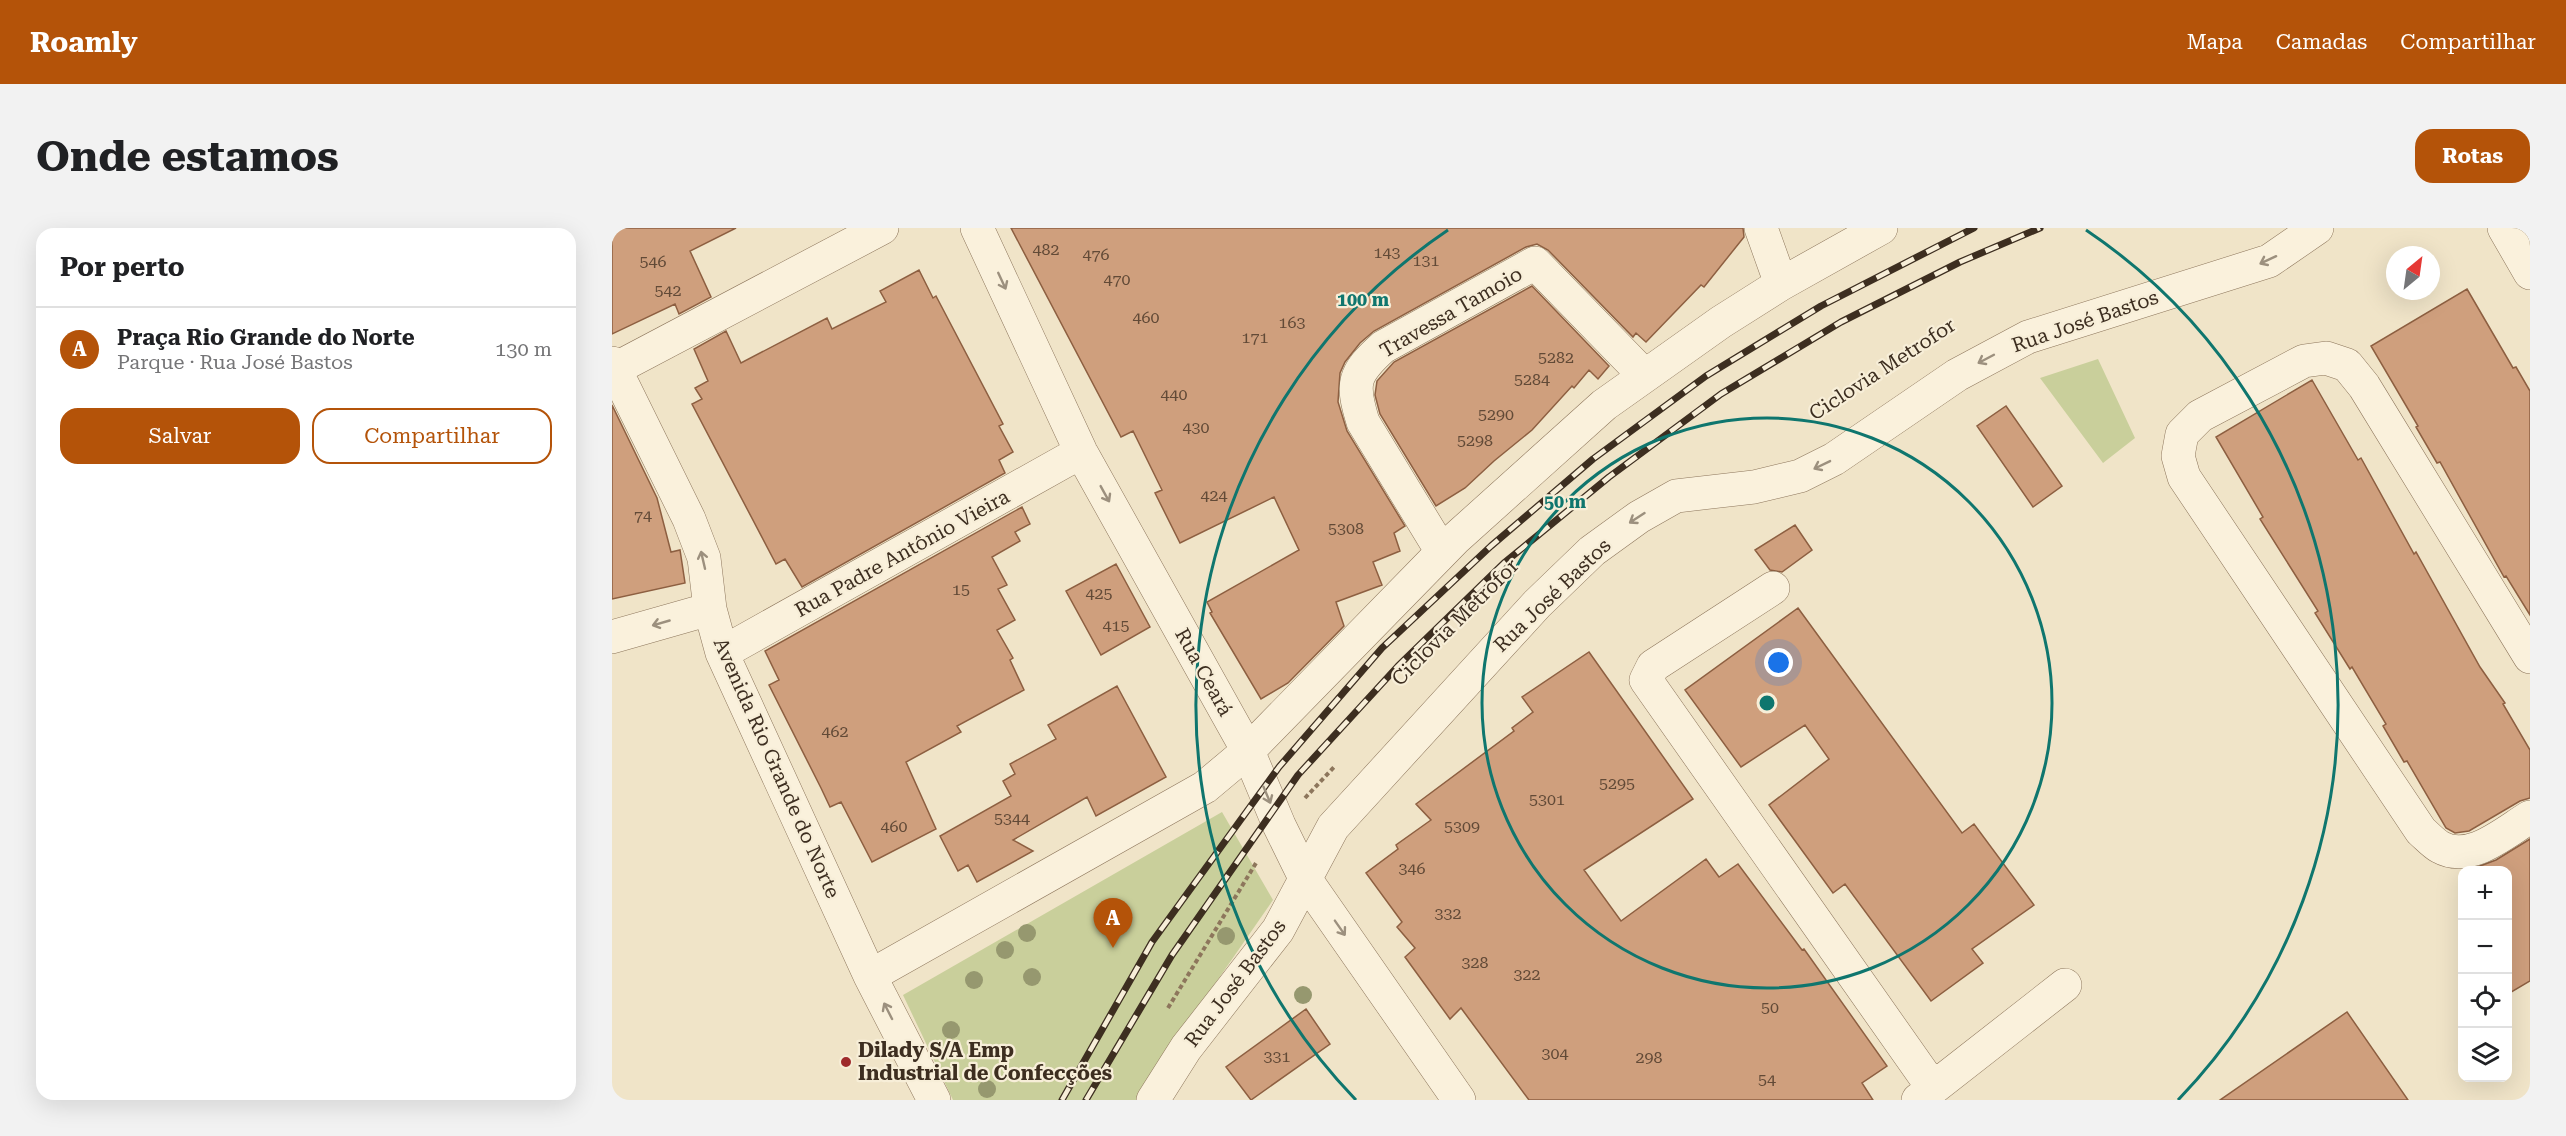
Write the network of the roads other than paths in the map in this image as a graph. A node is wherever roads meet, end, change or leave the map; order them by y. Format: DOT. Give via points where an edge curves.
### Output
graph roads {
  1 [pos="882,228"];
  2 [pos="977,228"];
  3 [pos="1761,228"];
  4 [pos="1881,228"];
  5 [pos="2317,228"];
  6 [pos="2504,228"];
  7 [pos="2530,273"];
  8 [pos="1781,284"];
  9 [pos="614,366"];
  10 [pos="1644,375"];
  11 [pos="1081,453"];
  12 [pos="1443,552"];
  13 [pos="1773,588"];
  14 [pos="710,609"];
  15 [pos="612,637"];
  16 [pos="722,653"];
  17 [pos="2530,657"];
  18 [pos="1248,751"];
  19 [pos="2530,817"];
  20 [pos="1306,880"];
  21 [pos="870,976"];
  22 [pos="2065,985"];
  23 [pos="1925,1094"];
  24 [pos="934,1100"];
  25 [pos="1153,1100"];
  26 [pos="1459,1100"];
  1 -- 9 [label="street"];
  2 -- 11 [label="street, Rua Ceará, one-way"];
  3 -- 8 [label="street"];
  4 -- 8 [label="street"];
  5 -- 20 [label="street, Rua José Bastos, one-way" via="2269,261 2028,337 1958,375 1834,459 1800,476 1754,487 1676,496 1639,517 1592,551 1537,604 1370,784 1333,827"];
  6 -- 7 [label="street"];
  8 -- 10 [label="street"];
  14 -- 9 [label="street, Avenida Rio Grande do Norte, one-way" via="704,558 689,519"];
  10 -- 12 [label="street" via="1604,405"];
  10 -- 12 [label="street, Travessa Tamoio" via="1535,262 1383,347 1366,363 1357,382 1356,399 1363,422"];
  11 -- 16 [label="street, Rua Padre Antônio Vieira"];
  11 -- 18 [label="street, Rua Ceará, one-way"];
  12 -- 18 [label="street"];
  13 -- 23 [label="street" via="1653,666 1646,680"];
  14 -- 15 [label="street, one-way"];
  14 -- 16 [label="street, Avenida Rio Grande do Norte"];
  16 -- 21 [label="street, Avenida Rio Grande do Norte"];
  17 -- 19 [label="street" via="2364,386 2347,365 2326,358 2304,361 2200,416 2182,434 2178,456 2184,477 2421,831 2441,847 2460,852 2481,847"];
  18 -- 20 [label="street, Rua Ceará, one-way"];
  18 -- 21 [label="street" via="1205,787"];
  20 -- 25 [label="street, Rua José Bastos" via="1278,930 1186,1048"];
  20 -- 26 [label="street, Rua Ceará, one-way"];
  24 -- 21 [label="street, Avenida Rio Grande do Norte, one-way"];
  22 -- 23 [label="street"];
}
